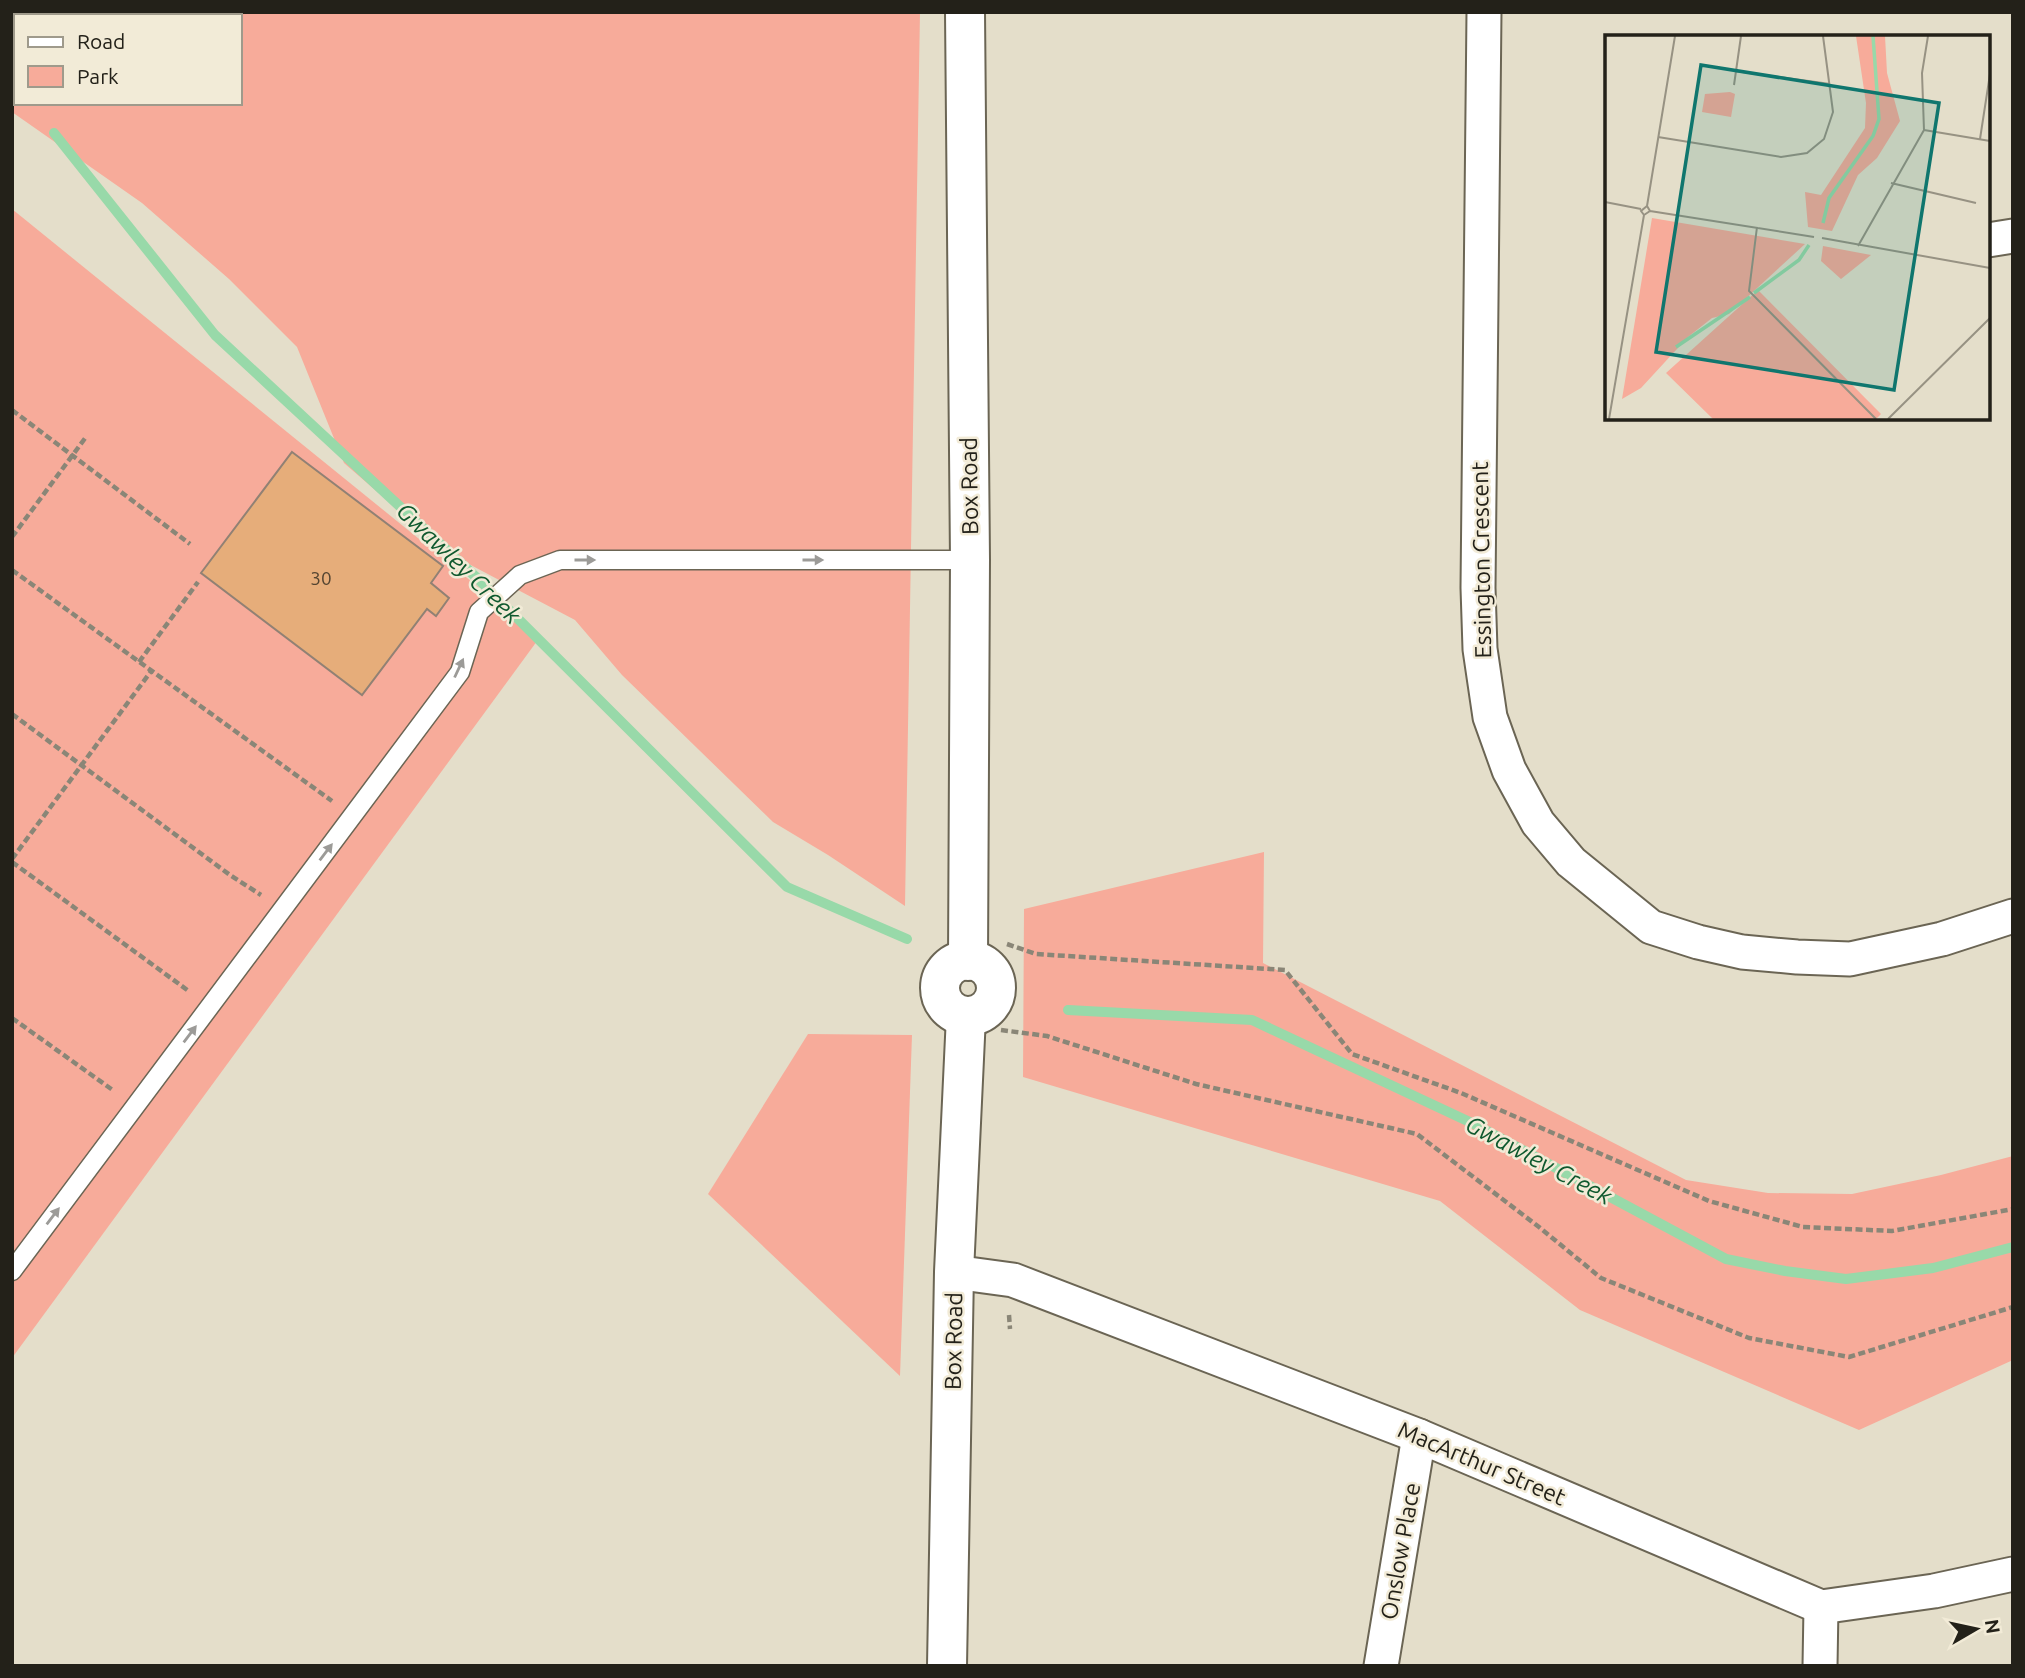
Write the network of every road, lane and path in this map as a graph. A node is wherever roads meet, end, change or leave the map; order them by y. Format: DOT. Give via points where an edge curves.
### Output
graph roads {
  1 [pos="965,12"];
  2 [pos="1484,12"];
  3 [pos="2013,236"];
  4 [pos="1990,240"];
  5 [pos="12,410"];
  6 [pos="86,437"];
  7 [pos="73,455"];
  8 [pos="12,537"];
  9 [pos="190,544"];
  10 [pos="970,560"];
  11 [pos="12,570"];
  12 [pos="198,582"];
  13 [pos="139,662"];
  14 [pos="152,670"];
  15 [pos="12,714"];
  16 [pos="82,765"];
  17 [pos="352,816"];
  18 [pos="12,861"];
  19 [pos="283,909"];
  20 [pos="2013,916"];
  21 [pos="1010,946"];
  22 [pos="210,1006"];
  23 [pos="12,1018"];
  24 [pos="966,1021"];
  25 [pos="135,1107"];
  26 [pos="2013,1209"];
  27 [pos="12,1271"];
  28 [pos="954,1272"];
  29 [pos="2013,1307"];
  30 [pos="1419,1436"];
  31 [pos="2013,1574"];
  32 [pos="1821,1607"];
  33 [pos="947,1666"];
  34 [pos="1381,1666"];
  35 [pos="1821,1666"];
  1 -- 10 [label="street, Box Road"];
  2 -- 20 [label="street, Essington Crescent" via="1480,649 1490,717 1509,770 1538,823 1571,862 1651,927 1742,952 1850,959 1942,939"];
  3 -- 4 [label="street"];
  5 -- 7 [label="path"];
  6 -- 7 [label="path"];
  7 -- 8 [label="path"];
  7 -- 9 [label="path"];
  17 -- 10 [label="lane, one-way" via="460,672 479,612 520,575 559,559"];
  10 -- 24 [label="street, Box Road" via="968,961 988,968 996,989 987,1009"];
  11 -- 13 [label="path"];
  12 -- 13 [label="path"];
  13 -- 14 [label="path"];
  14 -- 16 [label="path"];
  14 -- 17 [label="path"];
  15 -- 16 [label="path"];
  16 -- 18 [label="path"];
  16 -- 19 [label="path"];
  19 -- 17 [label="lane, one-way"];
  18 -- 22 [label="path"];
  19 -- 22 [label="lane"];
  21 -- 26 [label="path" via="1036,954 1285,970 1352,1054 1461,1093 1709,1201 1803,1227 1892,1231"];
  25 -- 22 [label="lane, one-way"];
  23 -- 25 [label="path"];
  24 -- 28 [label="street, Box Road"];
  24 -- 29 [label="path" via="1047,1036 1196,1084 1417,1134 1601,1278 1749,1338 1849,1357"];
  27 -- 25 [label="lane, one-way"];
  28 -- 30 [label="street, MacArthur Street" via="1013,1280"];
  28 -- 33 [label="street, Box Road"];
  30 -- 32 [label="street, MacArthur Street"];
  30 -- 34 [label="street, Onslow Place"];
  31 -- 32 [label="street"];
  32 -- 35 [label="street"];
}
